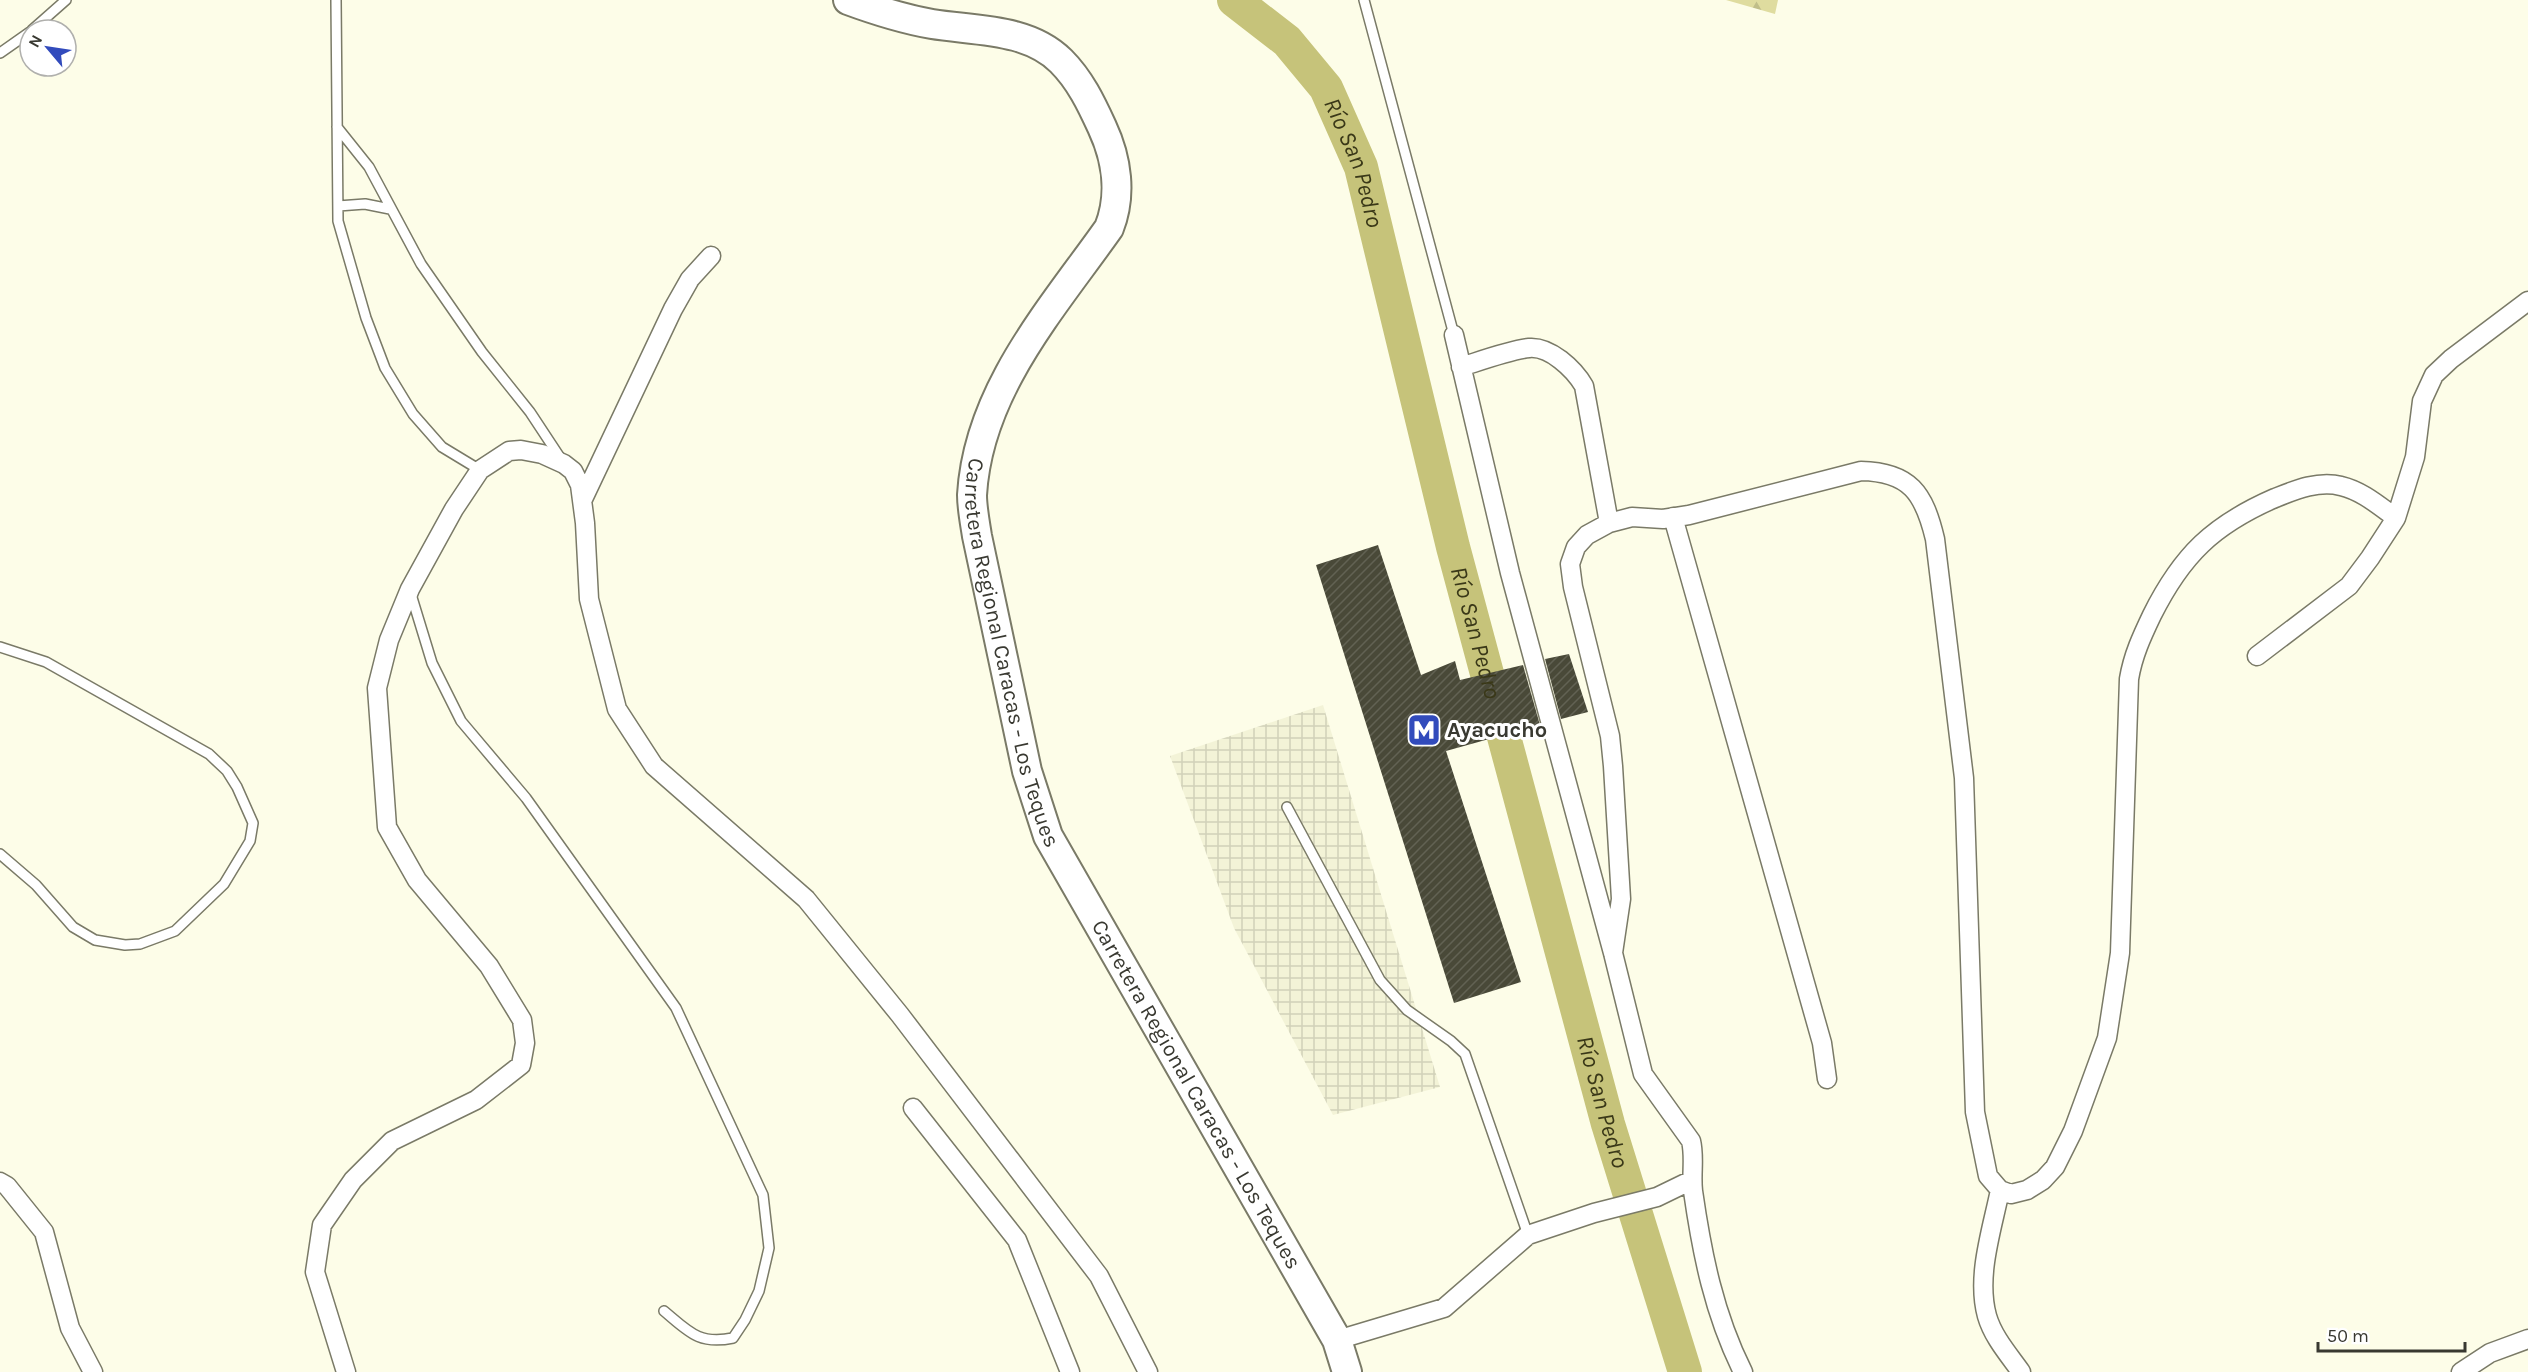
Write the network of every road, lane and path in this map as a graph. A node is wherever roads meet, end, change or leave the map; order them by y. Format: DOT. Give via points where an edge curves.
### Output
graph roads {
  1 [pos="66,0"];
  2 [pos="336,0"];
  3 [pos="848,0"];
  4 [pos="1364,0"];
  5 [pos="46,18"];
  6 [pos="18,40"];
  7 [pos="0,53"];
  8 [pos="337,127"];
  9 [pos="338,206"];
  10 [pos="390,208"];
  11 [pos="711,256"];
  12 [pos="2528,301"];
  13 [pos="1454,335"];
  14 [pos="1461,367"];
  15 [pos="564,464"];
  16 [pos="480,470"];
  17 [pos="583,499"];
  18 [pos="1674,517"];
  19 [pos="2396,518"];
  20 [pos="1610,523"];
  21 [pos="410,589"];
  22 [pos="0,647"];
  23 [pos="2257,656"];
  24 [pos="1287,807"];
  25 [pos="0,854"];
  26 [pos="1613,953"];
  27 [pos="1827,1079"];
  28 [pos="913,1108"];
  29 [pos="1692,1180"];
  30 [pos="0,1182"];
  31 [pos="2000,1191"];
  32 [pos="1528,1235"];
  33 [pos="664,1311"];
  34 [pos="2528,1339"];
  35 [pos="1337,1340"];
  36 [pos="93,1372"];
  37 [pos="346,1372"];
  38 [pos="1070,1372"];
  39 [pos="1148,1372"];
  40 [pos="1347,1372"];
  41 [pos="1743,1372"];
  42 [pos="2021,1372"];
  43 [pos="2461,1372"];
  1 -- 5 [label="lane"];
  2 -- 8 [label="lane"];
  3 -- 35 [label="main road, Carretera Regional Caracas - Los Teques" via="931,24 987,30 1034,42 1060,60 1084,88 1110,144 1117,179 1115,212 1109,228 1025,346 998,393 978,448 972,497 977,536 1027,771 1048,836"];
  4 -- 13 [label="lane"];
  6 -- 7 [label="lane"];
  8 -- 9 [label="lane"];
  8 -- 10 [label="lane" via="369,167"];
  9 -- 10 [label="lane" via="365,204"];
  9 -- 16 [label="lane" via="338,221 385,368 427,431 442,447"];
  10 -- 15 [label="lane" via="421,264"];
  11 -- 17 [label="street" via="690,279 674,309"];
  12 -- 19 [label="street" via="2434,375 2422,401 2415,457"];
  13 -- 14 [label="street"];
  14 -- 20 [label="street" via="1530,348 1557,357 1576,372 1584,386"];
  14 -- 26 [label="street" via="1510,573"];
  15 -- 16 [label="street" via="521,450 509,451"];
  15 -- 17 [label="street" via="573,471"];
  16 -- 21 [label="street"];
  17 -- 39 [label="street" via="589,599 617,709 654,766 806,899 907,1025 1099,1276"];
  18 -- 20 [label="street" via="1632,517"];
  18 -- 27 [label="street" via="1822,1043"];
  18 -- 31 [label="street" via="1861,471 1882,471 1901,478 1918,494 1929,513 1964,778 1975,1112 1988,1176"];
  19 -- 23 [label="street" via="2349,586"];
  19 -- 31 [label="street" via="2361,493 2338,485 2299,488 2236,518 2207,537 2168,582 2133,657 2129,679 2120,953 2107,1038 2073,1131 2055,1167 2027,1190 2011,1194"];
  20 -- 26 [label="street" via="1587,535 1576,547 1570,564 1610,736 1621,899"];
  21 -- 33 [label="lane" via="432,663 461,721 526,798 676,1008 764,1195 769,1248 759,1290 733,1338 701,1340"];
  21 -- 37 [label="street" via="389,640 377,688 387,827 417,880 489,966 522,1020 525,1043 520,1065 476,1100 392,1141 353,1180 322,1225 315,1272"];
  22 -- 25 [label="lane" via="46,662 209,754 227,771 253,823 250,840 224,884 175,931 140,944 109,944 83,934"];
  24 -- 32 [label="lane" via="1380,980 1407,1010 1466,1054"];
  26 -- 29 [label="street" via="1643,1074 1690,1141"];
  28 -- 38 [label="street" via="1017,1240"];
  29 -- 32 [label="street" via="1657,1197"];
  29 -- 41 [label="street" via="1700,1243 1714,1304"];
  30 -- 36 [label="street" via="44,1232 70,1328"];
  31 -- 42 [label="street" via="1984,1274 1984,1297 1996,1336"];
  32 -- 35 [label="street" via="1444,1308"];
  34 -- 43 [label="street" via="2490,1353"];
  35 -- 40 [label="main road, Carretera Regional Caracas - Los Teques"];
}
